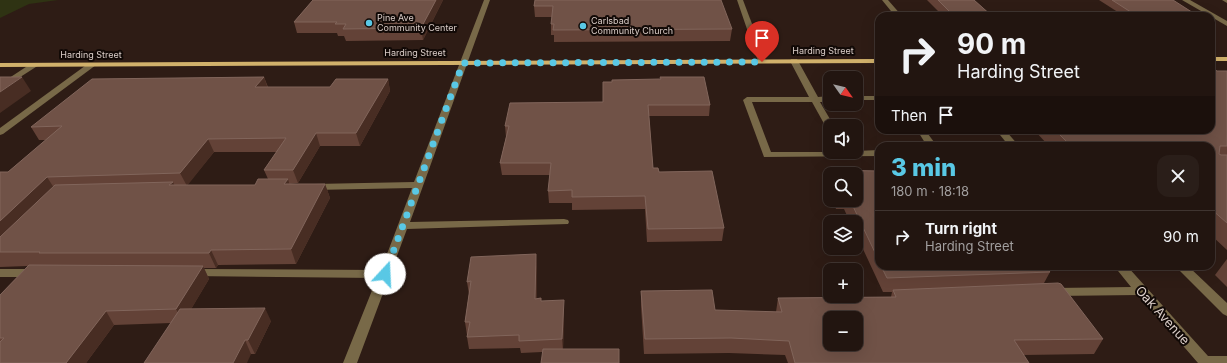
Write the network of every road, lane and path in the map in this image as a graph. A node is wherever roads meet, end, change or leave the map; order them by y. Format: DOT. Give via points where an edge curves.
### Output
graph roads {
  1 [pos="487,0"];
  2 [pos="740,0"];
  3 [pos="885,0"];
  4 [pos="1185,0"];
  5 [pos="896,12"];
  6 [pos="1206,12"];
  7 [pos="1215,17"];
  8 [pos="1227,24"];
  9 [pos="1215,59"];
  10 [pos="1227,59"];
  11 [pos="794,61"];
  12 [pos="875,61"];
  13 [pos="762,62"];
  14 [pos="463,63"];
  15 [pos="0,65"];
  16 [pos="35,65"];
  17 [pos="92,65"];
  18 [pos="0,88"];
  19 [pos="863,98"];
  20 [pos="875,98"];
  21 [pos="815,99"];
  22 [pos="823,99"];
  23 [pos="826,119"];
  24 [pos="0,132"];
  25 [pos="1004,134"];
  26 [pos="1010,142"];
  27 [pos="823,153"];
  28 [pos="863,153"];
  29 [pos="875,153"];
  30 [pos="418,185"];
  31 [pos="307,188"];
  32 [pos="564,222"];
  33 [pos="403,226"];
  34 [pos="1124,270"];
  35 [pos="1185,270"];
  36 [pos="0,273"];
  37 [pos="47,273"];
  38 [pos="181,274"];
  39 [pos="385,274"];
  40 [pos="1142,290"];
  41 [pos="1044,292"];
  42 [pos="1227,311"];
  43 [pos="1227,361"];
  44 [pos="1205,362"];
  45 [pos="350,363"];
  1 -- 14 [label="street"];
  2 -- 13 [label="street"];
  3 -- 5 [label="street"];
  4 -- 6 [label="street"];
  7 -- 8 [label="street"];
  9 -- 10 [label="main road"];
  11 -- 12 [label="main road, Harding Street"];
  11 -- 13 [label="main road, Harding Street"];
  11 -- 21 [label="street"];
  13 -- 14 [label="main road, Harding Street"];
  14 -- 17 [label="main road, Harding Street"];
  14 -- 30 [label="street"];
  15 -- 16 [label="main road, Harding Street"];
  16 -- 17 [label="main road, Harding Street"];
  16 -- 18 [label="street"];
  17 -- 24 [label="street"];
  19 -- 20 [label="street"];
  21 -- 22 [label="street"];
  21 -- 23 [label="street"];
  21 -- 27 [label="street" via="747,100 767,154"];
  25 -- 26 [label="street"];
  28 -- 29 [label="street"];
  30 -- 31 [label="street"];
  30 -- 33 [label="street"];
  32 -- 33 [label="street"];
  33 -- 39 [label="street"];
  34 -- 40 [label="street, Oak Avenue"];
  35 -- 42 [label="street"];
  36 -- 37 [label="street"];
  38 -- 39 [label="street"];
  39 -- 45 [label="street"];
  40 -- 41 [label="street"];
  40 -- 44 [label="street, Oak Avenue"];
  43 -- 44 [label="street"];
}
